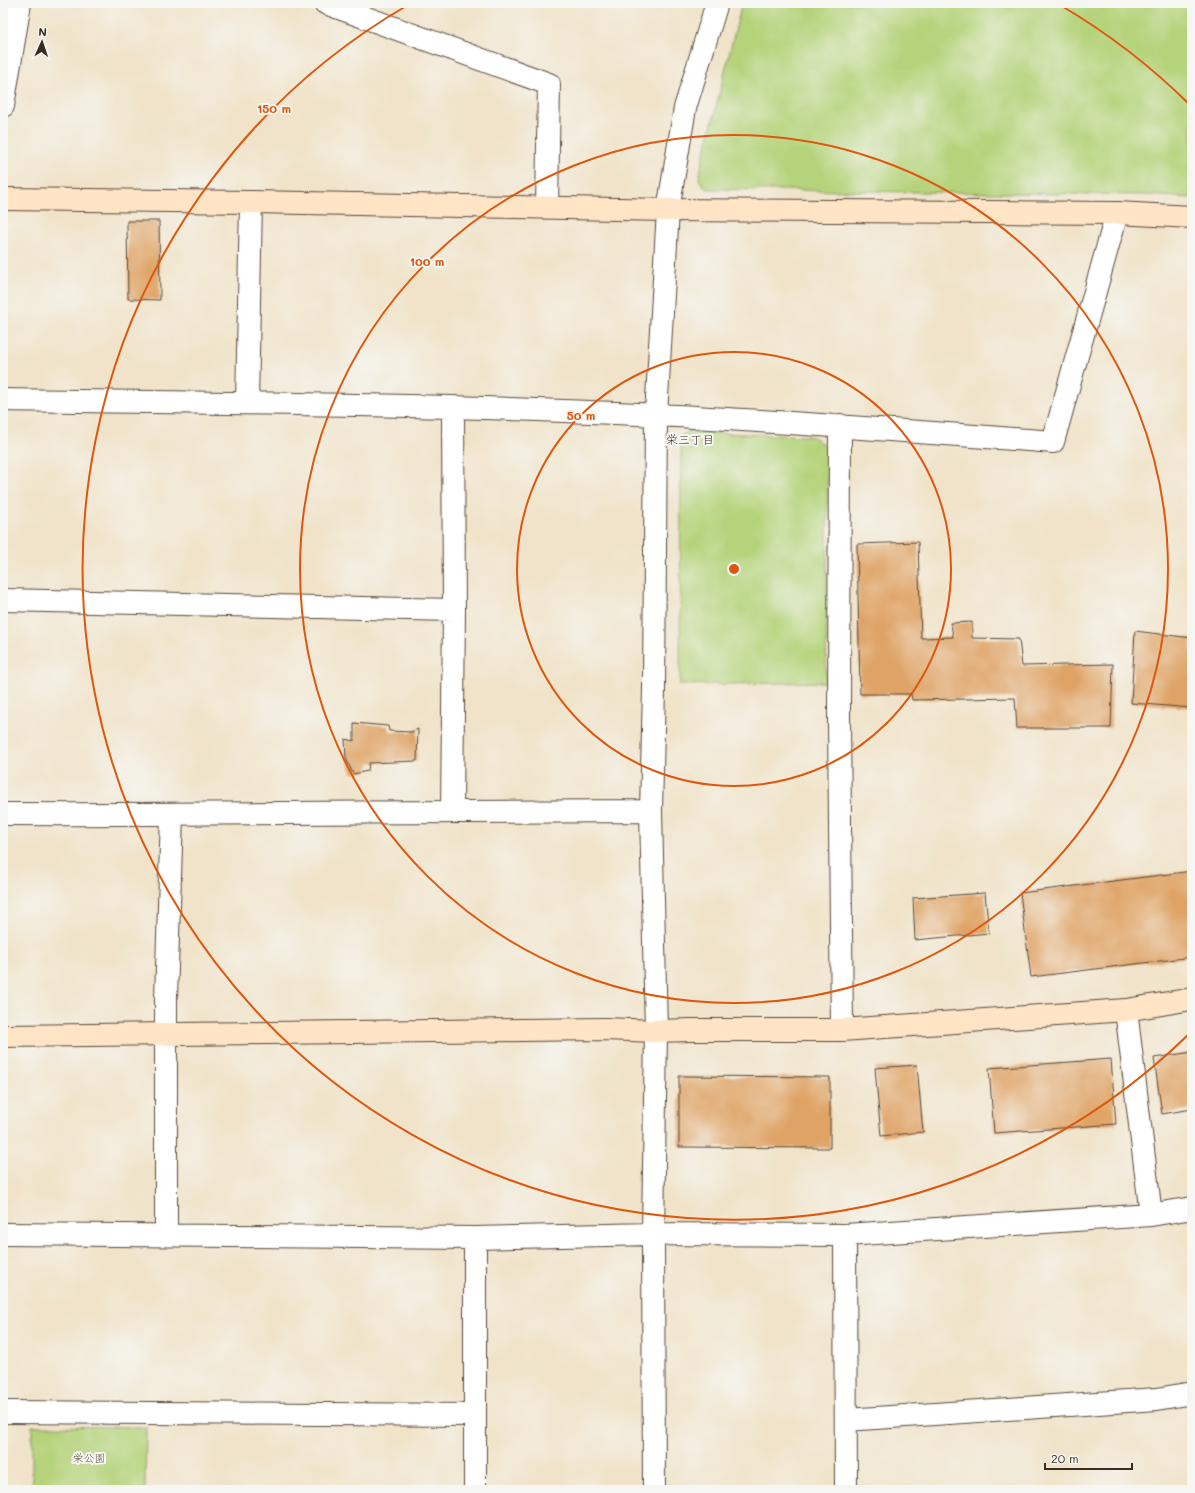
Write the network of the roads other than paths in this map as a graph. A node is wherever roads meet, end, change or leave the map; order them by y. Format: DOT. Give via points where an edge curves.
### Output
graph roads {
  1 [pos="20,3"];
  2 [pos="325,3"];
  3 [pos="717,3"];
  4 [pos="9,30"];
  5 [pos="3,106"];
  6 [pos="3,199"];
  7 [pos="251,202"];
  8 [pos="547,207"];
  9 [pos="668,210"];
  10 [pos="1117,213"];
  11 [pos="1192,217"];
  12 [pos="3,400"];
  13 [pos="247,403"];
  14 [pos="453,408"];
  15 [pos="656,415"];
  16 [pos="840,425"];
  17 [pos="3,600"];
  18 [pos="454,610"];
  19 [pos="452,811"];
  20 [pos="651,811"];
  21 [pos="3,814"];
  22 [pos="172,815"];
  23 [pos="1192,999"];
  24 [pos="1126,1010"];
  25 [pos="842,1030"];
  26 [pos="656,1031"];
  27 [pos="165,1035"];
  28 [pos="3,1036"];
  29 [pos="1192,1208"];
  30 [pos="1150,1215"];
  31 [pos="3,1234"];
  32 [pos="653,1234"];
  33 [pos="166,1235"];
  34 [pos="845,1235"];
  35 [pos="475,1238"];
  36 [pos="1192,1393"];
  37 [pos="3,1412"];
  38 [pos="475,1415"];
  39 [pos="846,1420"];
  40 [pos="475,1490"];
  41 [pos="654,1490"];
  42 [pos="846,1490"];
  1 -- 4 [label="street"];
  2 -- 8 [label="street" via="549,84"];
  3 -- 9 [label="street" via="685,108"];
  4 -- 5 [label="street"];
  6 -- 7 [label="street"];
  7 -- 8 [label="street"];
  7 -- 13 [label="street"];
  8 -- 9 [label="street"];
  9 -- 10 [label="street"];
  9 -- 15 [label="street"];
  10 -- 11 [label="street"];
  10 -- 16 [label="street" via="1053,442"];
  12 -- 13 [label="street"];
  13 -- 14 [label="street"];
  14 -- 15 [label="street"];
  14 -- 18 [label="street"];
  15 -- 16 [label="street"];
  15 -- 20 [label="street"];
  16 -- 25 [label="street"];
  17 -- 18 [label="street"];
  18 -- 19 [label="street"];
  19 -- 20 [label="street"];
  19 -- 22 [label="street"];
  20 -- 26 [label="street"];
  21 -- 22 [label="street"];
  22 -- 27 [label="street"];
  23 -- 24 [label="street"];
  24 -- 25 [label="street"];
  24 -- 30 [label="street"];
  25 -- 26 [label="street"];
  26 -- 27 [label="street"];
  26 -- 32 [label="street"];
  27 -- 28 [label="street"];
  27 -- 33 [label="street"];
  29 -- 30 [label="street"];
  30 -- 34 [label="street"];
  31 -- 33 [label="street"];
  32 -- 34 [label="street"];
  32 -- 35 [label="street"];
  32 -- 41 [label="street"];
  33 -- 35 [label="street"];
  34 -- 39 [label="street"];
  35 -- 38 [label="street"];
  36 -- 39 [label="street" via="1157,1399"];
  37 -- 38 [label="street"];
  38 -- 40 [label="street"];
  39 -- 42 [label="street"];
}
